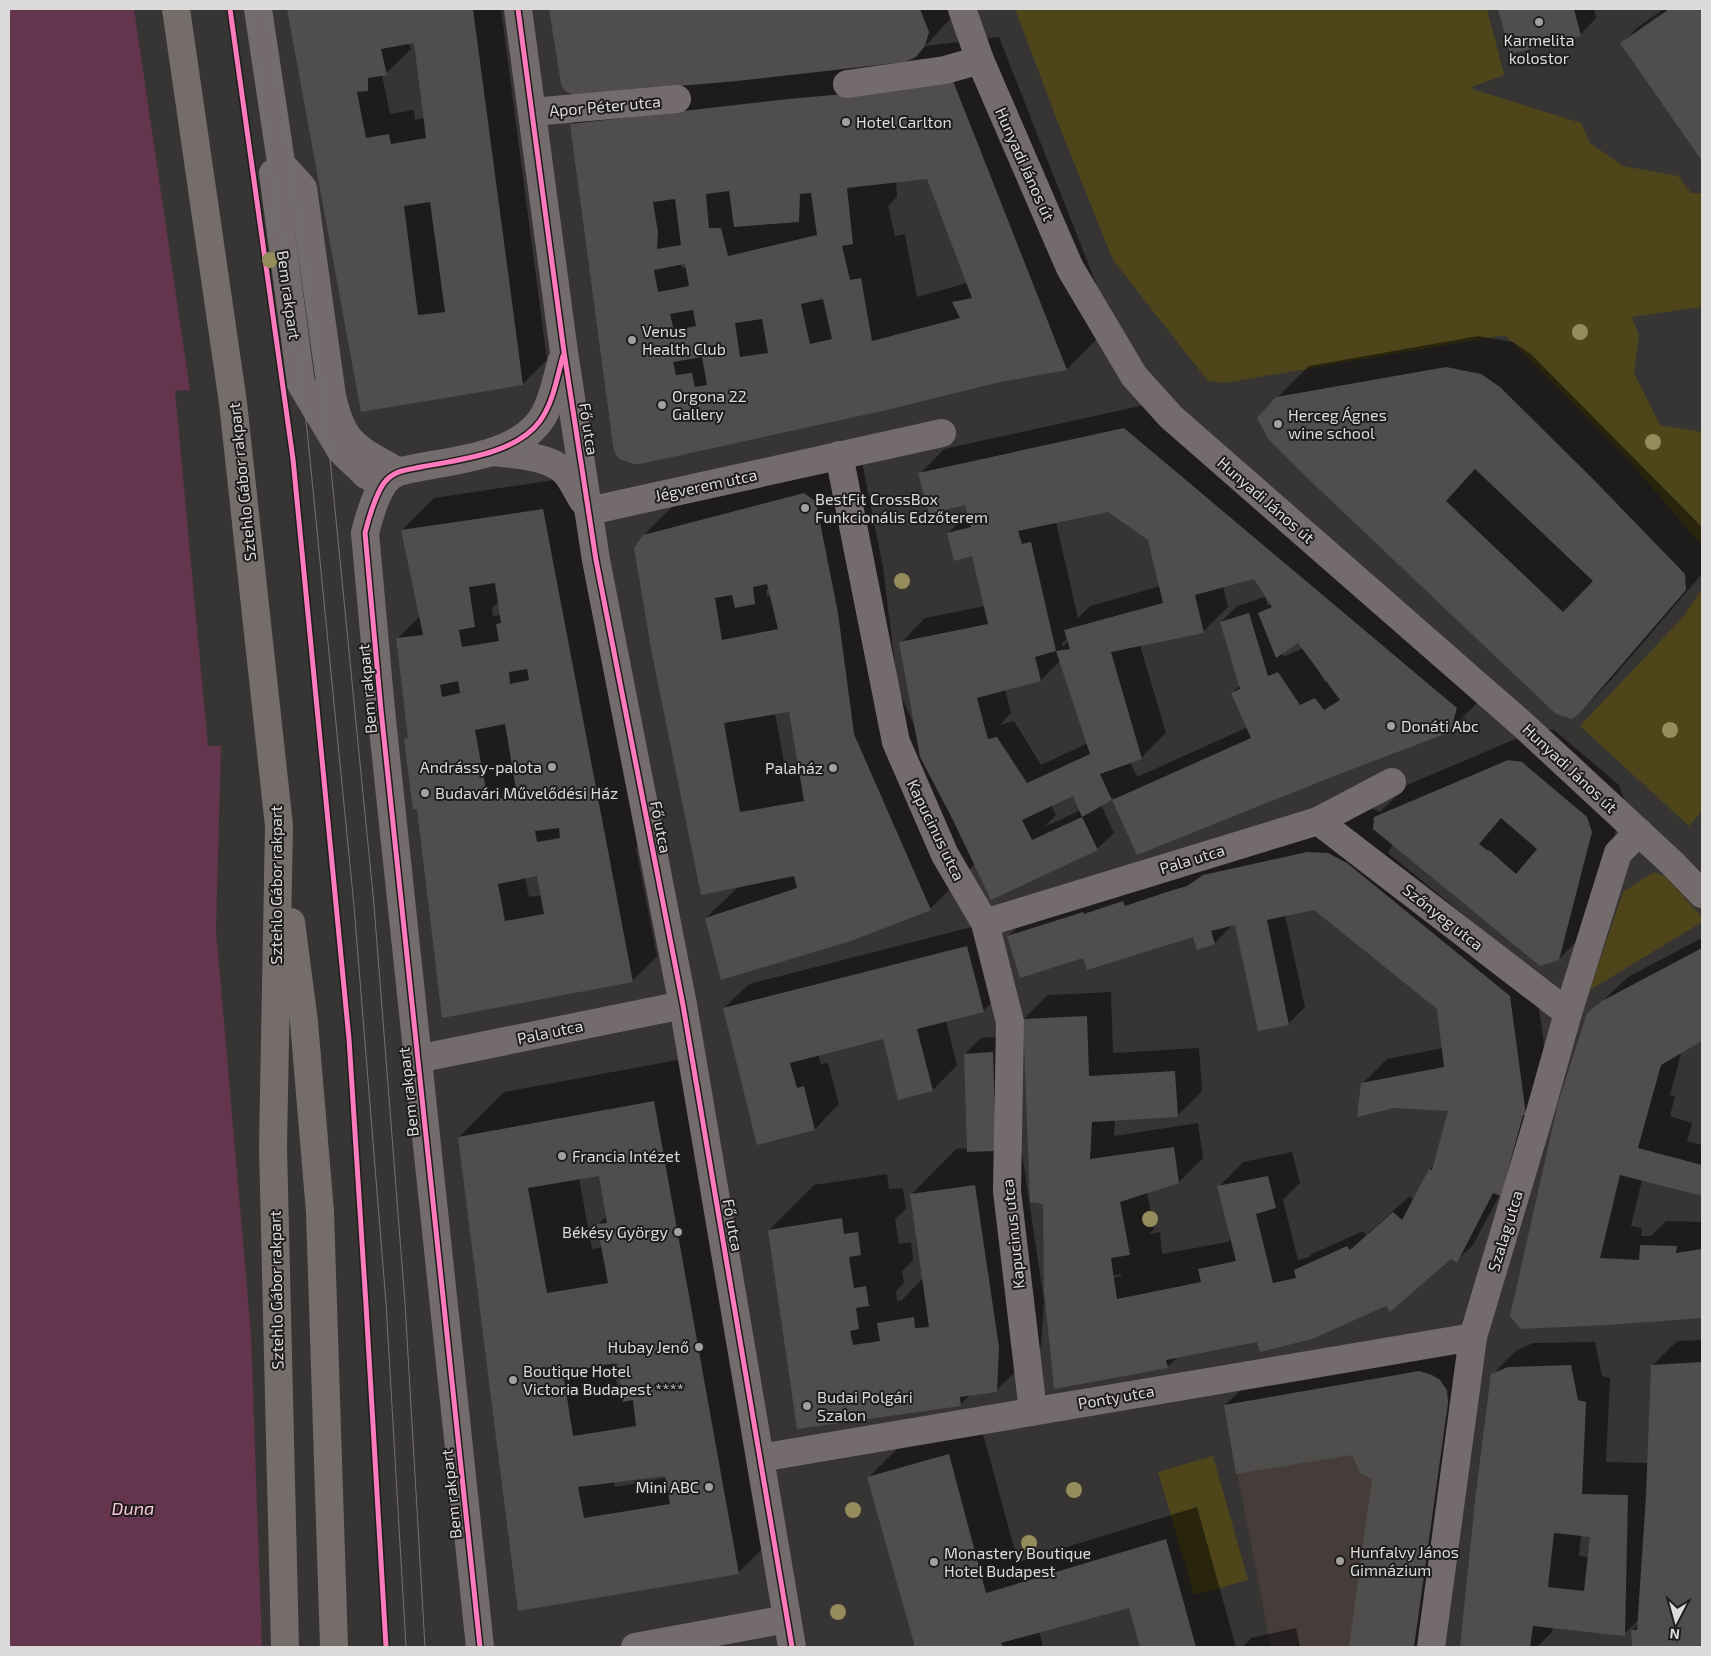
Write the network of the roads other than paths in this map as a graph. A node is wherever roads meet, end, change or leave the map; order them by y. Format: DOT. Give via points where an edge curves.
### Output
graph roads {
  1 [pos="176,9"];
  2 [pos="258,9"];
  3 [pos="518,9"];
  4 [pos="962,9"];
  5 [pos="980,60"];
  6 [pos="847,84"];
  7 [pos="677,100"];
  8 [pos="532,112"];
  9 [pos="564,352"];
  10 [pos="942,433"];
  11 [pos="492,452"];
  12 [pos="839,455"];
  13 [pos="390,477"];
  14 [pos="589,510"];
  15 [pos="1392,782"];
  16 [pos="1318,821"];
  17 [pos="278,826"];
  18 [pos="1639,832"];
  19 [pos="1702,894"];
  20 [pos="985,923"];
  21 [pos="683,1005"];
  22 [pos="1568,1013"];
  23 [pos="417,1059"];
  24 [pos="1473,1337"];
  25 [pos="1033,1411"];
  26 [pos="760,1458"];
  27 [pos="787,1619"];
  28 [pos="285,1647"];
  29 [pos="334,1647"];
  30 [pos="480,1647"];
  31 [pos="636,1647"];
  32 [pos="792,1647"];
  33 [pos="1431,1647"];
  1 -- 17 [label="main road, Sztehlo Gábor rakpart" via="233,403"];
  2 -- 13 [label="street, Bem rakpart" via="282,169 287,170 303,188 332,396 339,424 357,448"];
  3 -- 8 [label="street, Fő utca"];
  4 -- 5 [label="street, Hunyadi János út"];
  5 -- 6 [label="street" via="946,70"];
  5 -- 18 [label="street, Hunyadi János út" via="1070,268 1134,376 1171,417 1522,724"];
  7 -- 8 [label="street, Apor Péter utca"];
  8 -- 9 [label="street, Fő utca"];
  9 -- 11 [label="street" via="547,409 539,422 526,435"];
  9 -- 14 [label="street, Fő utca"];
  10 -- 12 [label="street, Jégverem utca"];
  11 -- 13 [label="street"];
  11 -- 14 [label="street" via="555,465 564,472"];
  12 -- 14 [label="street, Jégverem utca"];
  12 -- 20 [label="street, Kapucinus utca" via="896,742 945,856"];
  13 -- 23 [label="street, Bem rakpart" via="369,516 365,533"];
  14 -- 21 [label="street, Fő utca"];
  15 -- 16 [label="street, Pala utca"];
  16 -- 20 [label="street, Pala utca"];
  16 -- 22 [label="street, Szőnyeg utca"];
  17 -- 28 [label="main road, Sztehlo Gábor rakpart" via="273,1147"];
  17 -- 29 [label="main road" via="304,1022 320,1212"];
  18 -- 19 [label="street, Hunyadi János út"];
  18 -- 22 [label="street, Szalag utca" via="1618,853"];
  20 -- 25 [label="street, Kapucinus utca" via="1010,1022 1007,1191"];
  21 -- 23 [label="street, Pala utca"];
  21 -- 26 [label="street, Fő utca"];
  22 -- 24 [label="street, Szalag utca"];
  23 -- 30 [label="street, Bem rakpart"];
  24 -- 25 [label="street, Ponty utca"];
  24 -- 33 [label="street, Szalag utca"];
  25 -- 26 [label="street, Ponty utca"];
  26 -- 27 [label="street, Fő utca"];
  27 -- 31 [label="street"];
  27 -- 32 [label="street, Fő utca"];
}
